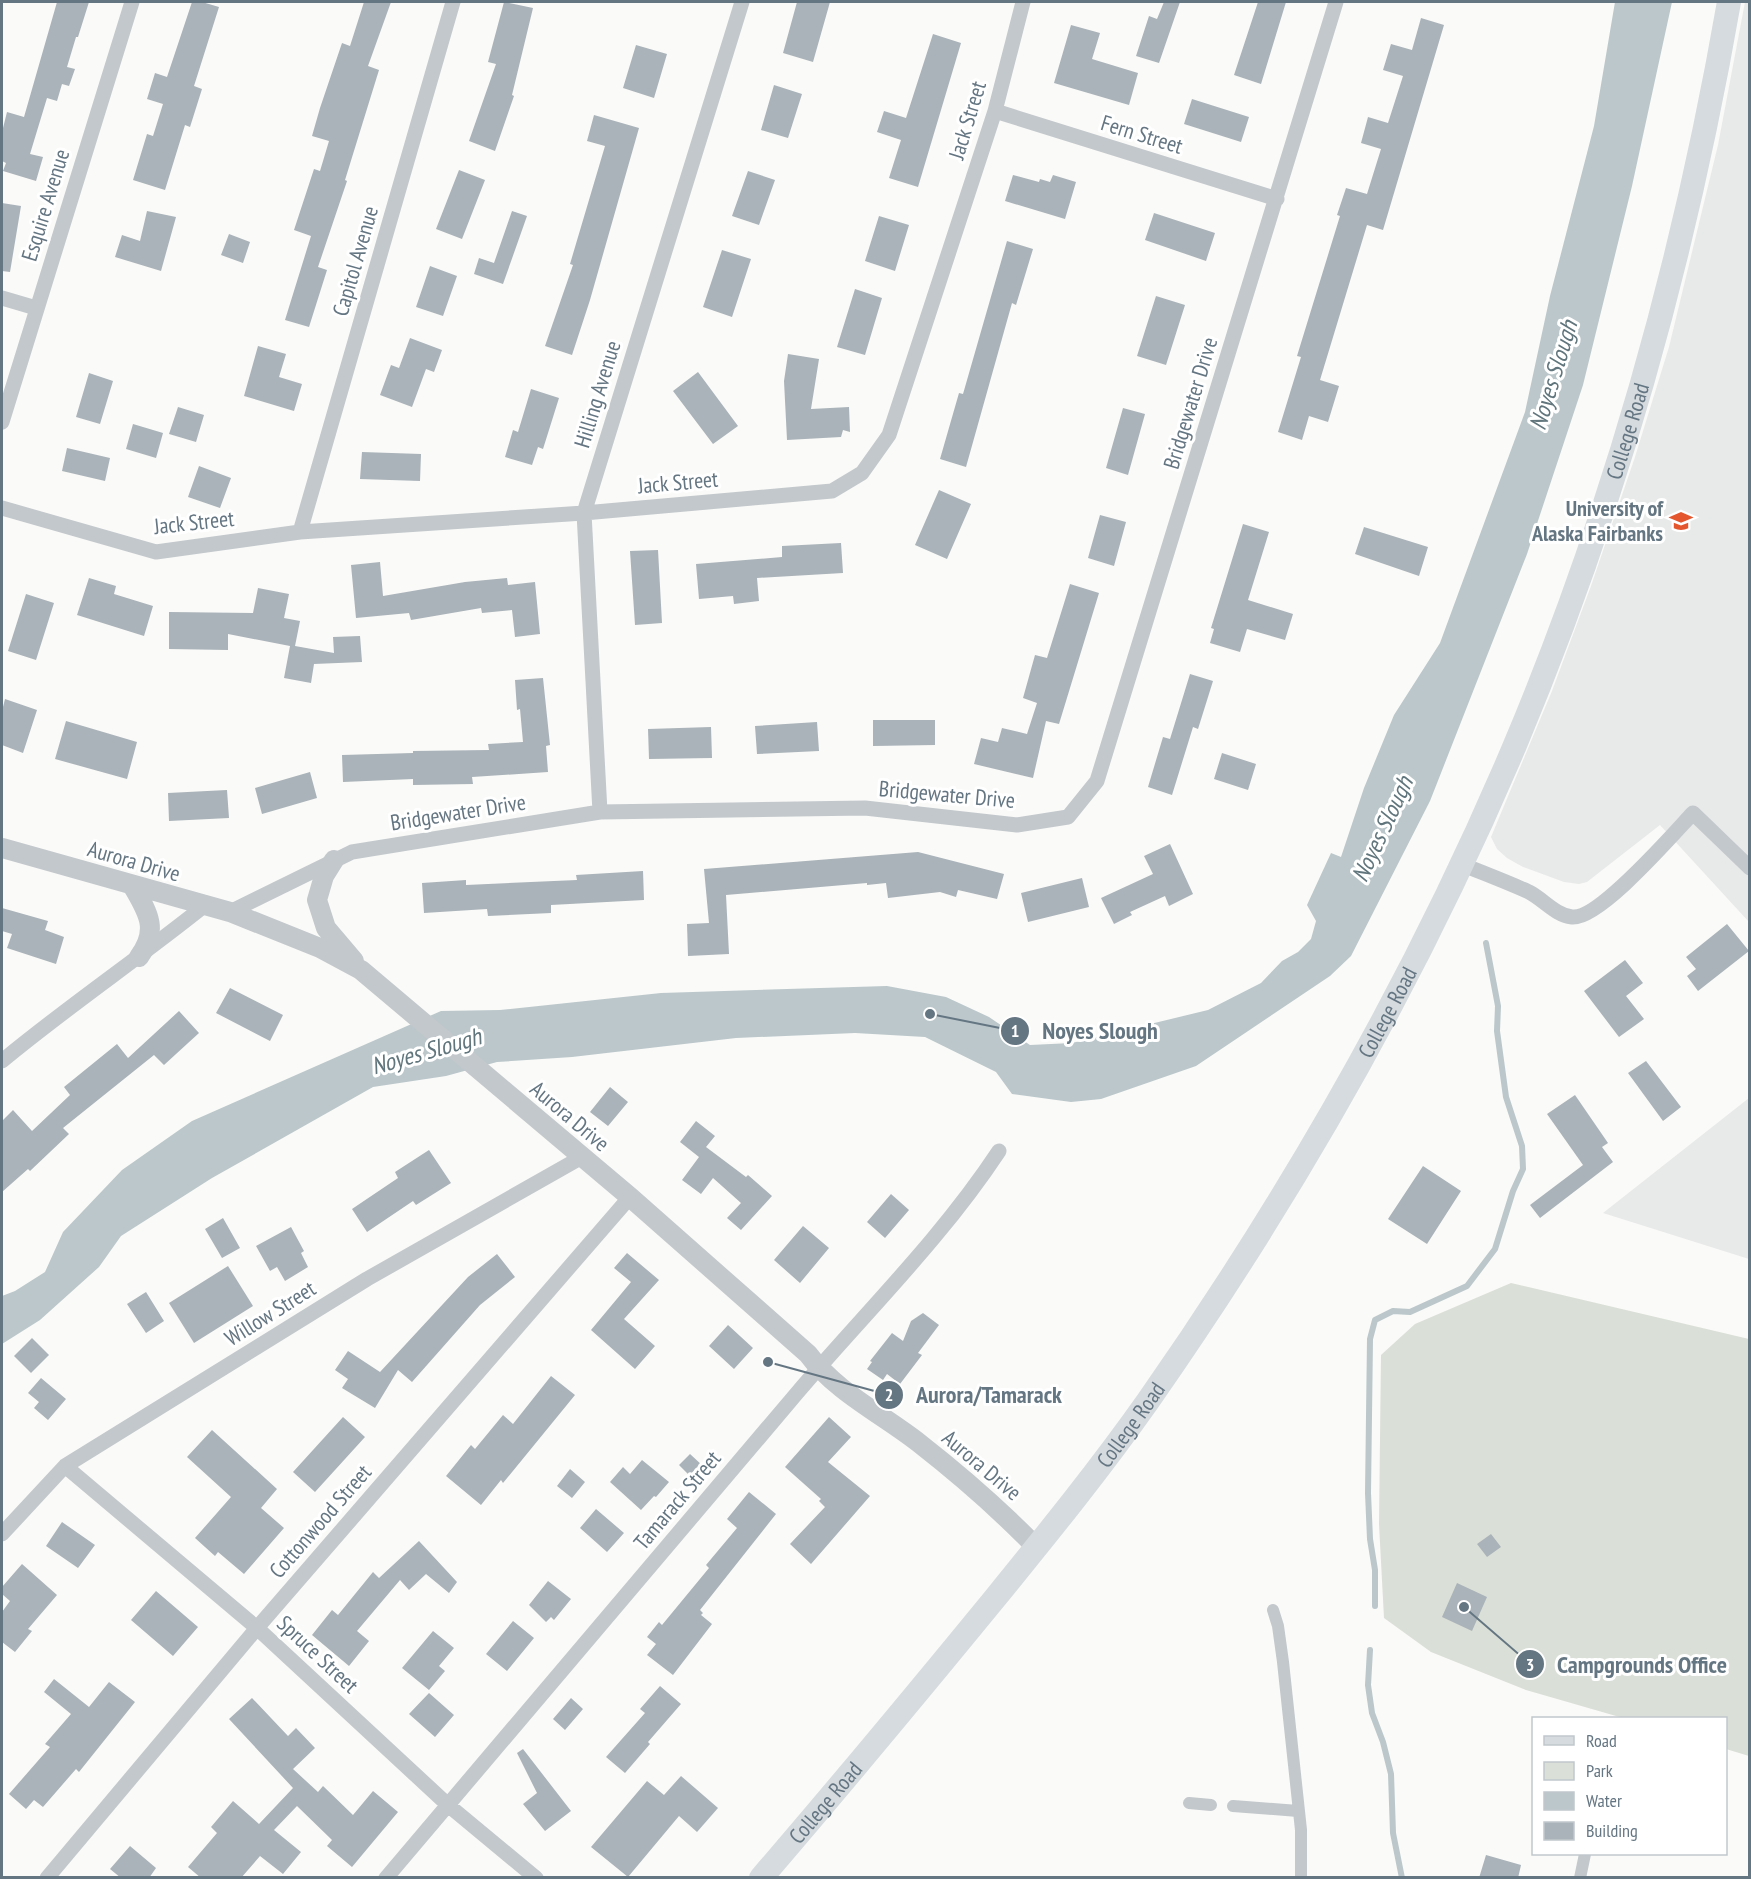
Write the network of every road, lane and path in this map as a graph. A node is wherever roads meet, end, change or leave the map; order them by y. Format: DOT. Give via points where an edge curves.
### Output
graph roads {
  1 [pos="132,2"];
  2 [pos="453,2"];
  3 [pos="742,2"];
  4 [pos="1023,2"];
  5 [pos="1336,2"];
  6 [pos="1729,2"];
  7 [pos="994,111"];
  8 [pos="1277,199"];
  9 [pos="2,298"];
  10 [pos="36,308"];
  11 [pos="2,422"];
  12 [pos="2,508"];
  13 [pos="584,513"];
  14 [pos="300,532"];
  15 [pos="600,812"];
  16 [pos="2,848"];
  17 [pos="334,860"];
  18 [pos="1461,864"];
  19 [pos="1749,868"];
  20 [pos="132,885"];
  21 [pos="204,906"];
  22 [pos="230,912"];
  23 [pos="139,957"];
  24 [pos="361,970"];
  25 [pos="2,1061"];
  26 [pos="999,1151"];
  27 [pos="582,1157"];
  28 [pos="630,1197"];
  29 [pos="818,1368"];
  30 [pos="66,1466"];
  31 [pos="2,1533"];
  32 [pos="1036,1547"];
  33 [pos="1273,1610"];
  34 [pos="257,1628"];
  35 [pos="1189,1803"];
  36 [pos="448,1805"];
  37 [pos="1211,1805"];
  38 [pos="1233,1806"];
  39 [pos="1298,1811"];
  40 [pos="1585,1855"];
  41 [pos="47,1878"];
  42 [pos="386,1878"];
  43 [pos="536,1878"];
  44 [pos="761,1878"];
  45 [pos="1300,1878"];
  46 [pos="1580,1878"];
  1 -- 10 [label="street, Esquire Avenue"];
  2 -- 14 [label="street, Capitol Avenue"];
  3 -- 13 [label="street, Hilling Avenue"];
  4 -- 7 [label="street, Jack Street"];
  5 -- 8 [label="street, Bridgewater Drive"];
  6 -- 18 [label="main road, College Road" via="1689,206 1613,479 1515,746"];
  7 -- 8 [label="street, Fern Street"];
  7 -- 13 [label="street, Jack Street" via="889,435 862,473 832,491"];
  8 -- 15 [label="street, Bridgewater Drive" via="1097,781 1068,816 1017,825 865,808"];
  9 -- 10 [label="street"];
  10 -- 11 [label="street, Esquire Avenue"];
  12 -- 14 [label="street, Jack Street" via="156,552"];
  13 -- 14 [label="street, Jack Street"];
  13 -- 15 [label="street, Hilling Avenue"];
  15 -- 17 [label="street, Bridgewater Drive" via="352,852"];
  16 -- 20 [label="street, Aurora Drive"];
  17 -- 22 [label="street, Bridgewater Drive"];
  17 -- 24 [label="street" via="317,900 326,928"];
  18 -- 19 [label="street" via="1531,893 1574,918 1602,904 1693,813"];
  18 -- 32 [label="main road, College Road" via="1365,1054 1269,1219 1144,1407"];
  20 -- 21 [label="street, Aurora Drive"];
  20 -- 23 [label="street" via="147,912 151,931 147,947"];
  21 -- 22 [label="street, Aurora Drive"];
  21 -- 23 [label="street"];
  22 -- 24 [label="street, Aurora Drive" via="320,948"];
  23 -- 25 [label="street"];
  24 -- 27 [label="street, Aurora Drive"];
  26 -- 29 [label="street, Tamarack Street" via="913,1264"];
  27 -- 28 [label="street, Aurora Drive"];
  27 -- 30 [label="street, Willow Street" via="368,1279"];
  28 -- 29 [label="street, Aurora Drive" via="808,1354"];
  28 -- 34 [label="street, Cottonwood Street"];
  29 -- 32 [label="street, Aurora Drive" via="919,1443"];
  29 -- 36 [label="street, Tamarack Street"];
  30 -- 31 [label="street, Willow Street"];
  30 -- 34 [label="street, Spruce Street"];
  32 -- 44 [label="main road, College Road"];
  33 -- 39 [label="street" via="1283,1662"];
  34 -- 36 [label="street, Spruce Street"];
  34 -- 41 [label="street, Cottonwood Street"];
  35 -- 37 [label="street"];
  36 -- 42 [label="street, Tamarack Street"];
  36 -- 43 [label="street, Spruce Street"];
  38 -- 39 [label="street"];
  39 -- 45 [label="street"];
  40 -- 46 [label="street"];
}
